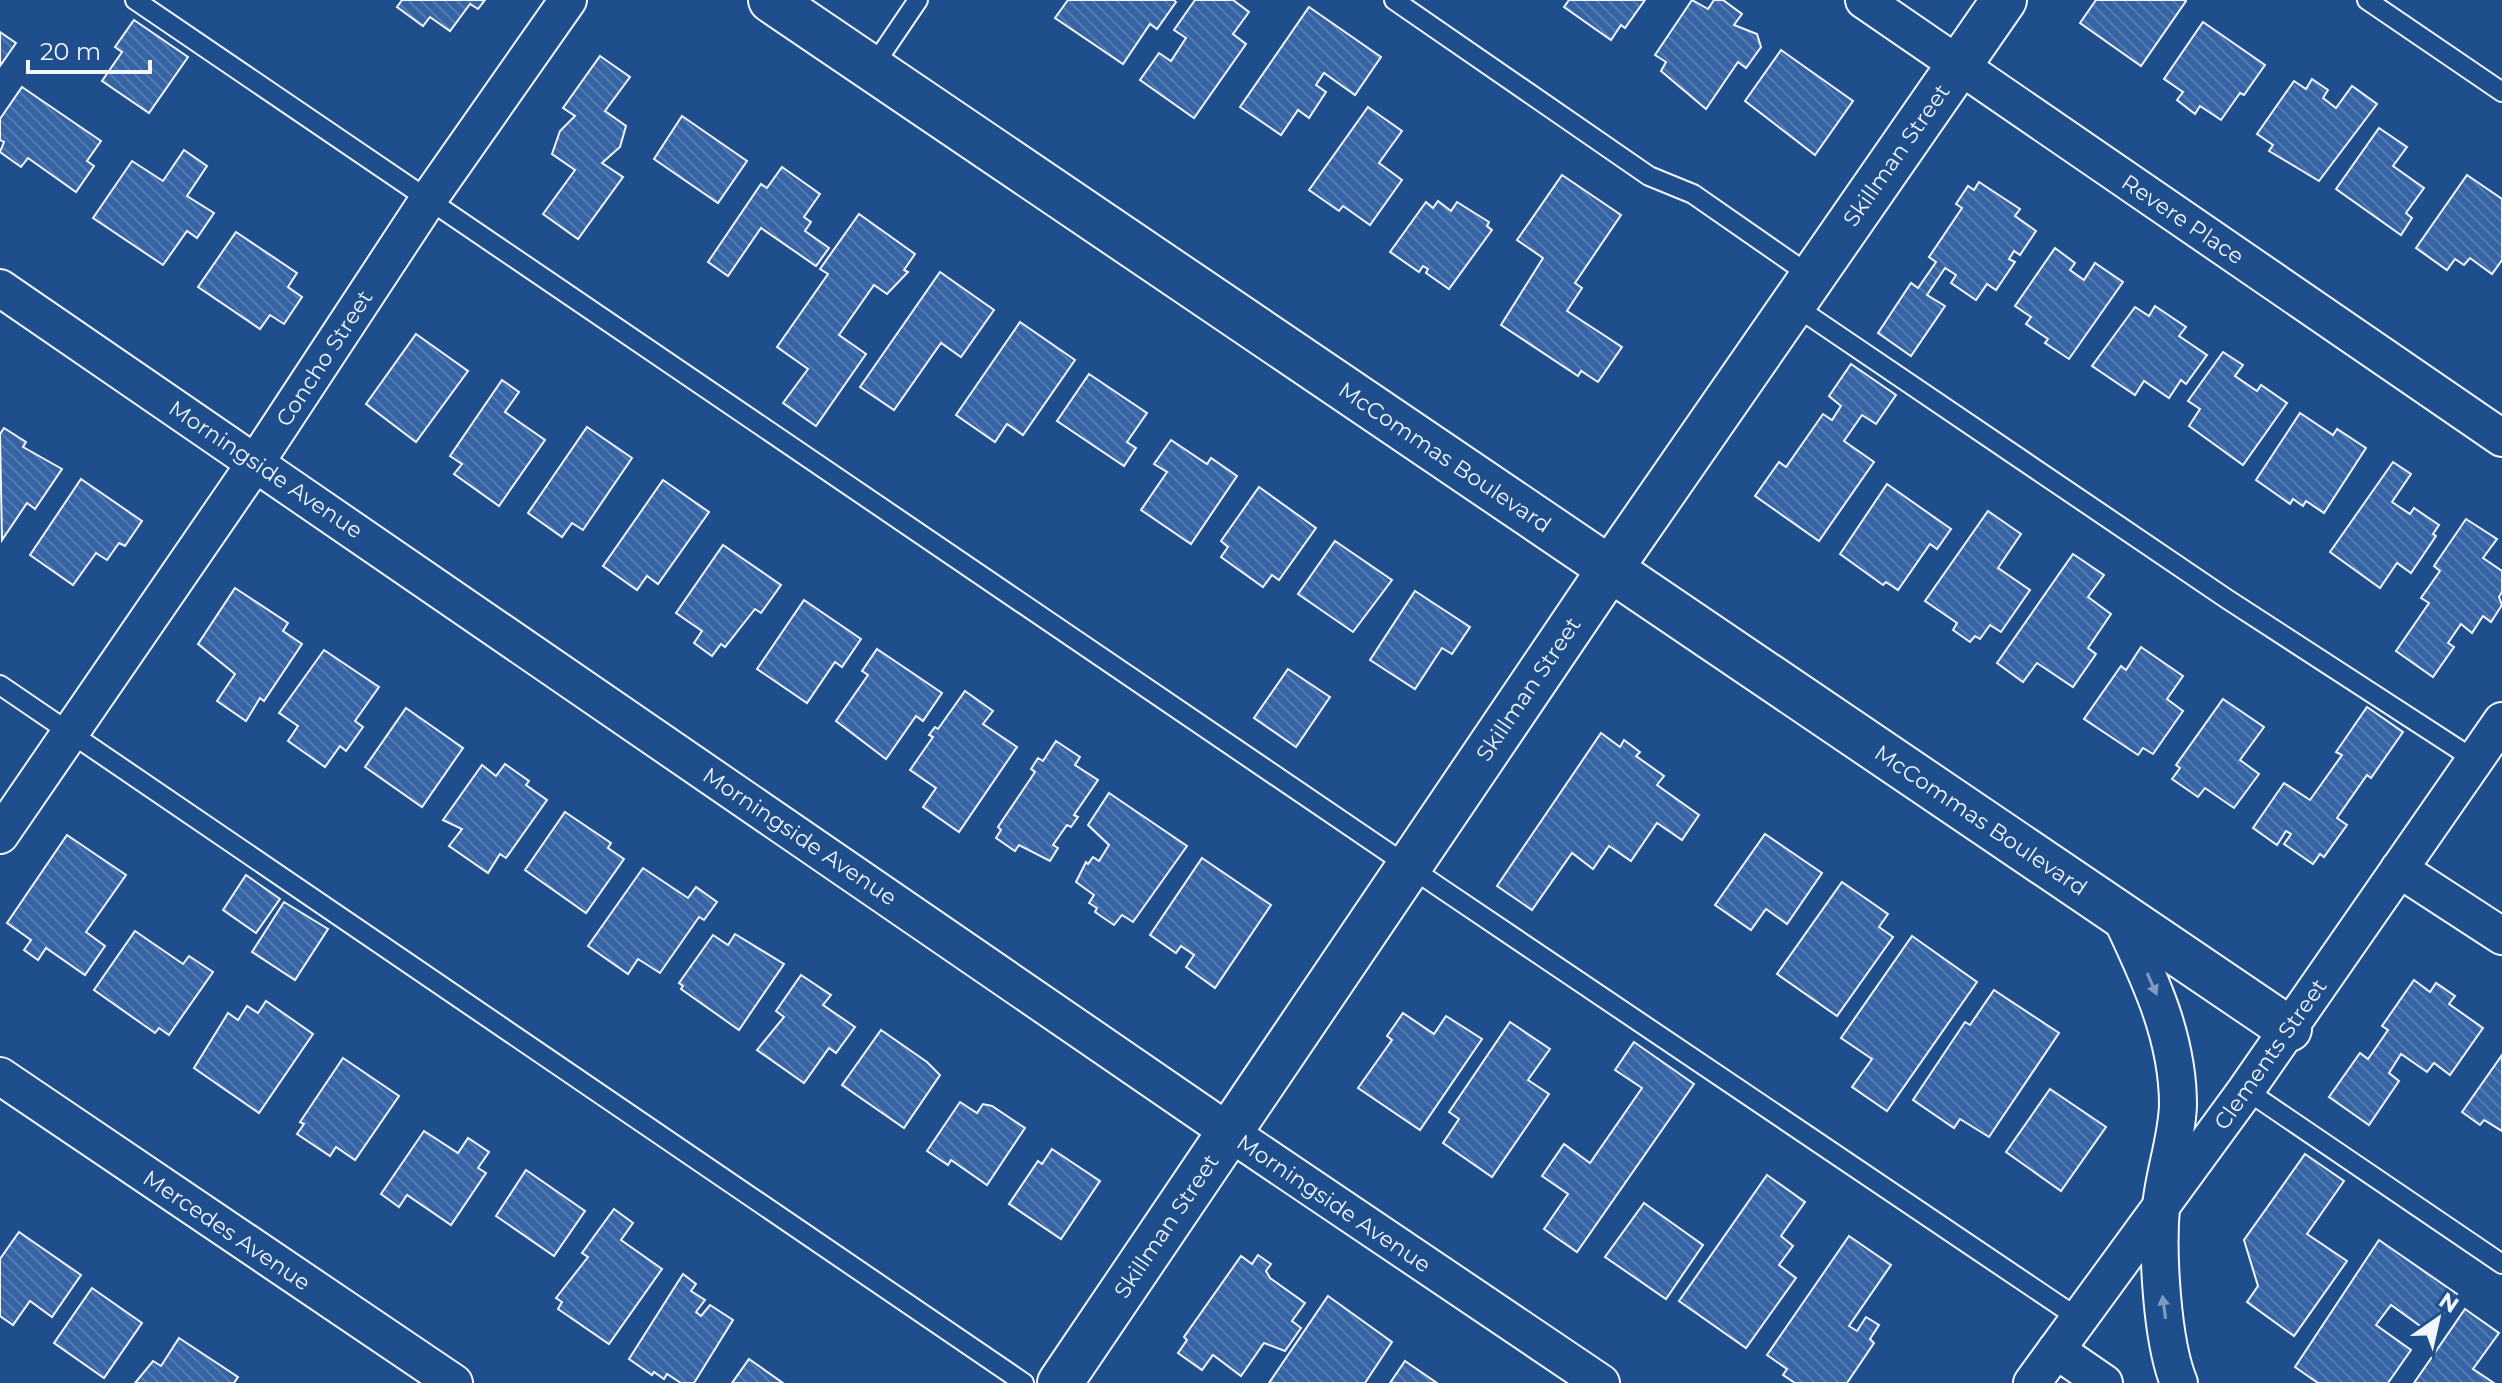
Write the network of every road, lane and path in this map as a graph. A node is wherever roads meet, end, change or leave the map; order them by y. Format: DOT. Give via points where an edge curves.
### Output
graph roads {
  1 [pos="135,0"];
  2 [pos="568,0"];
  3 [pos="771,0"];
  4 [pos="918,0"];
  5 [pos="1394,0"];
  6 [pos="1864,0"];
  7 [pos="2004,0"];
  8 [pos="2367,0"];
  9 [pos="1959,65"];
  10 [pos="872,68"];
  11 [pos="2502,92"];
  12 [pos="428,200"];
  13 [pos="0,288"];
  14 [pos="1801,290"];
  15 [pos="2502,438"];
  16 [pos="256,462"];
  17 [pos="1610,569"];
  18 [pos="0,685"];
  19 [pos="2502,721"];
  20 [pos="69,733"];
  21 [pos="2475,760"];
  22 [pos="0,835"];
  23 [pos="1408,866"];
  24 [pos="2399,869"];
  25 [pos="2119,913"];
  26 [pos="2502,936"];
  27 [pos="2289,1029"];
  28 [pos="0,1076"];
  29 [pos="2246,1090"];
  30 [pos="1229,1132"];
  31 [pos="2161,1208"];
  32 [pos="2502,1264"];
  33 [pos="2078,1318"];
  34 [pos="2056,1350"];
  35 [pos="454,1383"];
  36 [pos="1024,1383"];
  37 [pos="1060,1383"];
  38 [pos="1601,1383"];
  39 [pos="2032,1383"];
  40 [pos="2104,1383"];
  41 [pos="2179,1383"];
  1 -- 12 [label="lane"];
  2 -- 12 [label="street, Concho Street"];
  3 -- 10 [label="street, McCommas Boulevard"];
  4 -- 10 [label="lane"];
  5 -- 14 [label="lane" via="1649,176 1693,194 1739,224"];
  6 -- 9 [label="street, Revere Place"];
  7 -- 9 [label="street, Skillman Street"];
  8 -- 11 [label="lane"];
  9 -- 14 [label="street, Skillman Street"];
  9 -- 15 [label="street, Revere Place"];
  10 -- 17 [label="street, McCommas Boulevard"];
  12 -- 16 [label="street, Concho Street"];
  12 -- 23 [label="lane"];
  13 -- 16 [label="street, Morningside Avenue"];
  14 -- 17 [label="street, Skillman Street"];
  14 -- 21 [label="lane" via="2227,599"];
  16 -- 20 [label="street, Concho Street"];
  16 -- 30 [label="street, Morningside Avenue"];
  17 -- 23 [label="street, Skillman Street"];
  17 -- 25 [label="street, McCommas Boulevard"];
  18 -- 20 [label="lane"];
  19 -- 21 [label="street, Clements Street"];
  20 -- 22 [label="street, Concho Street"];
  20 -- 36 [label="lane"];
  21 -- 24 [label="street, Clements Street"];
  23 -- 30 [label="street, Skillman Street"];
  23 -- 33 [label="lane"];
  24 -- 26 [label="street"];
  24 -- 27 [label="street, Clements Street"];
  25 -- 27 [label="street, McCommas Boulevard"];
  25 -- 31 [label="street, one-way" via="2156,992 2173,1050 2178,1105"];
  27 -- 29 [label="street, Clements Street"];
  28 -- 35 [label="street, Mercedes Avenue"];
  29 -- 31 [label="street, Clements Street"];
  29 -- 32 [label="lane"];
  30 -- 37 [label="street, Skillman Street"];
  30 -- 38 [label="street, Morningside Avenue"];
  31 -- 33 [label="street, Clements Street"];
  41 -- 31 [label="street, one-way" via="2162,1294"];
  33 -- 34 [label="street, Clements Street"];
  34 -- 39 [label="street, Clements Street"];
  34 -- 40 [label="street"];
}
